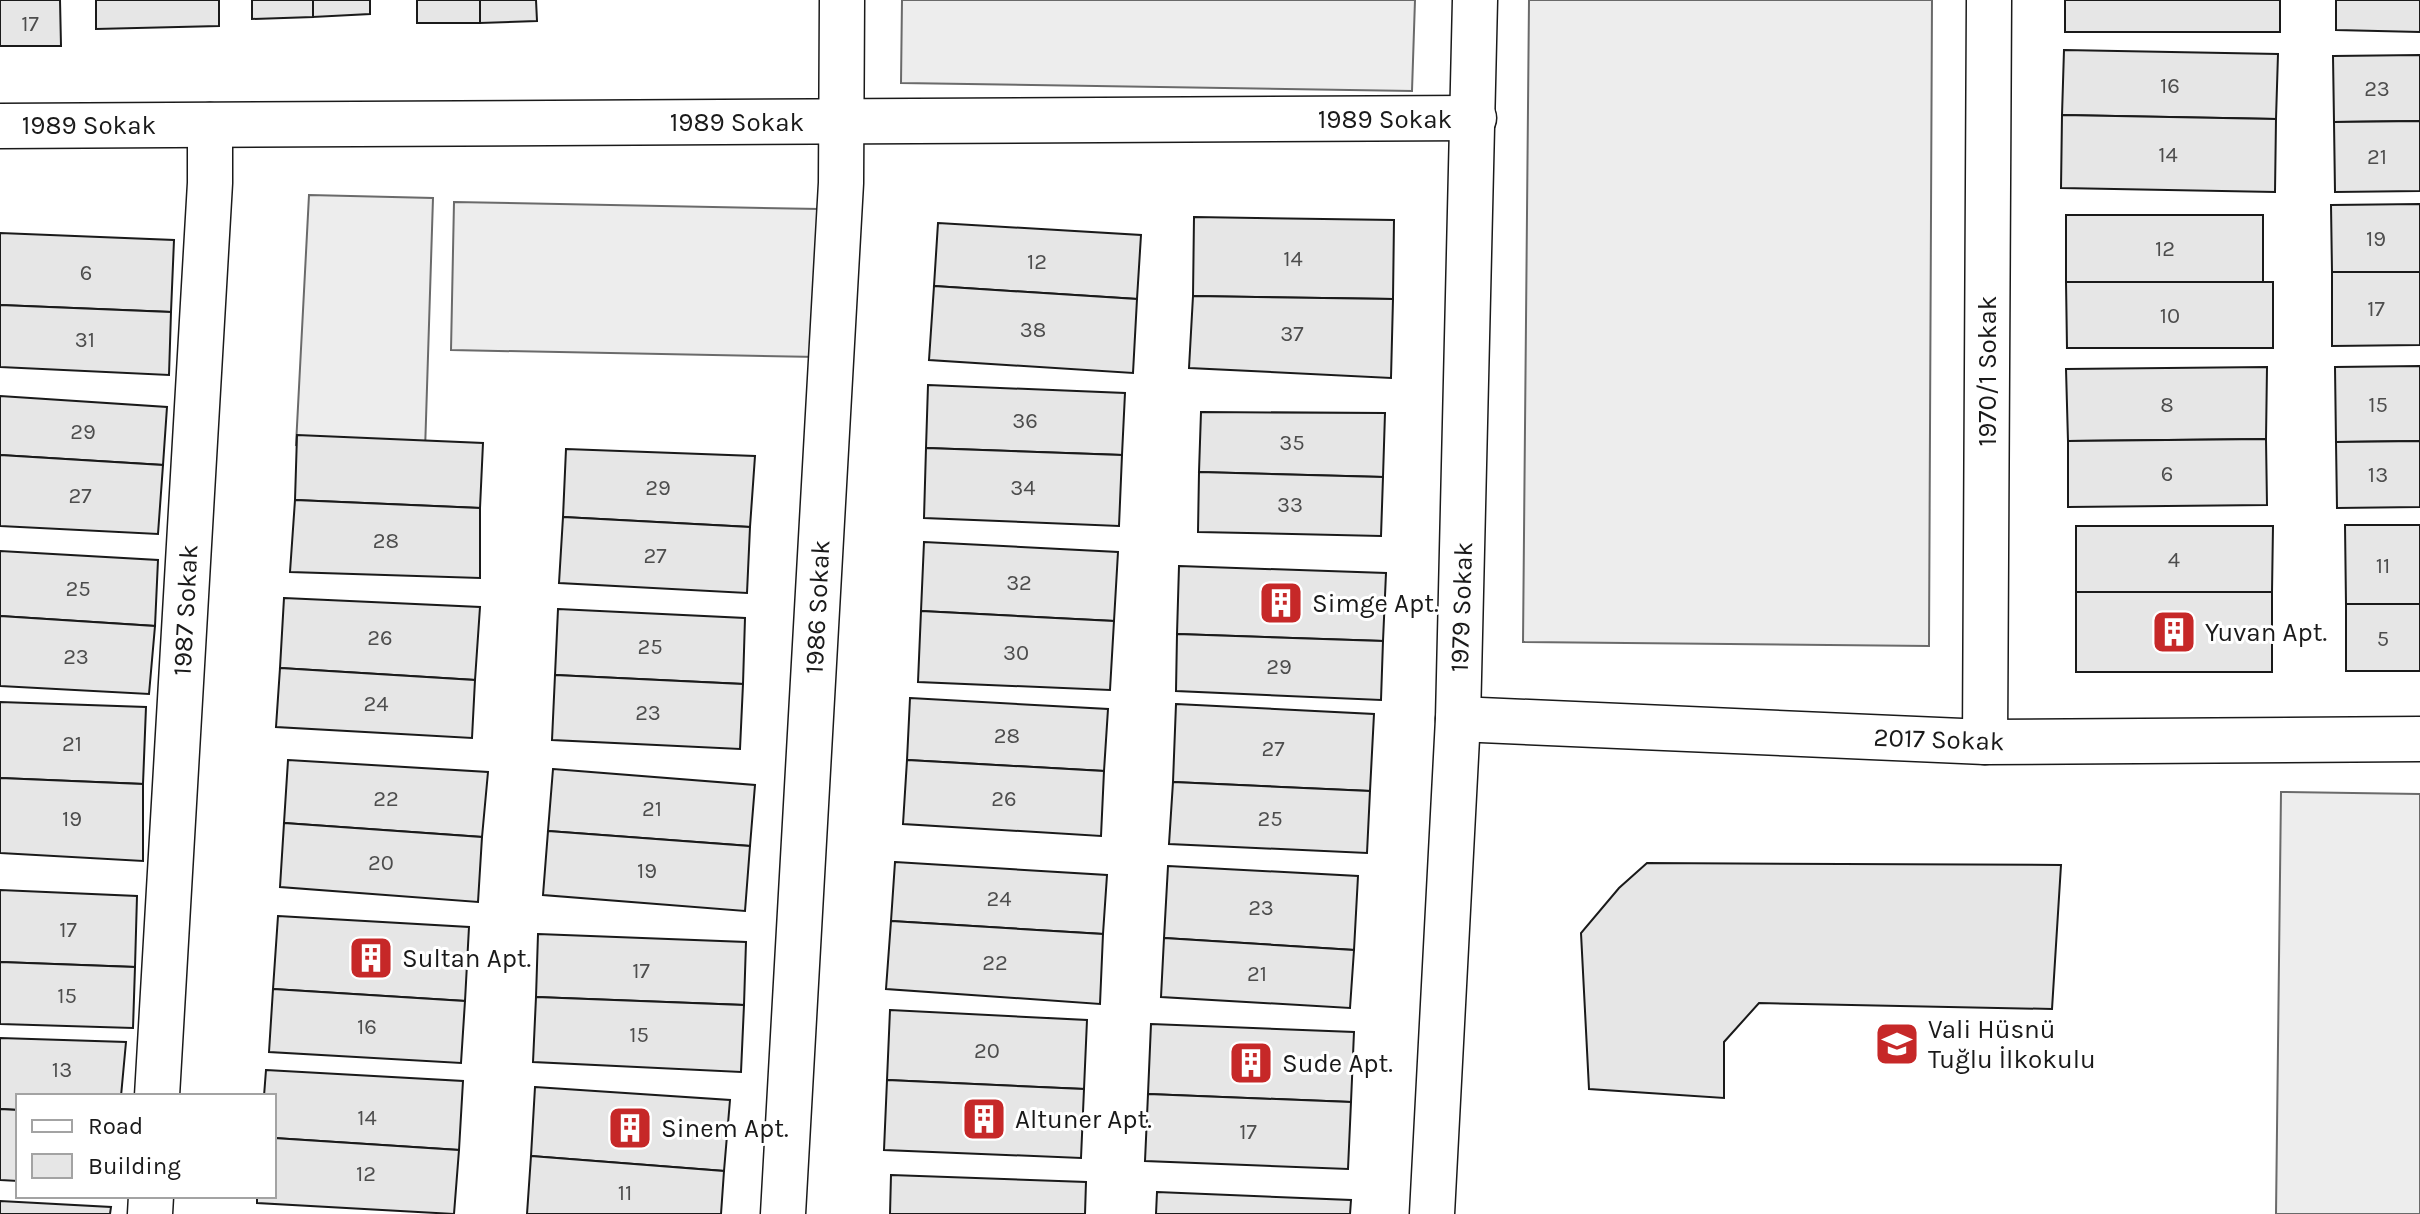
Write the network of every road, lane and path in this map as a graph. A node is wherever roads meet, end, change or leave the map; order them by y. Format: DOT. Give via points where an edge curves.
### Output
graph roads {
  1 [pos="842,0"];
  2 [pos="1475,0"];
  3 [pos="1989,0"];
  4 [pos="1474,118"];
  5 [pos="843,122"];
  6 [pos="210,125"];
  7 [pos="0,126"];
  8 [pos="1458,719"];
  9 [pos="2420,739"];
  10 [pos="1985,742"];
  11 [pos="157,1094"];
  12 [pos="783,1214"];
  13 [pos="1432,1214"];
  1 -- 5 [label="street, 1986 Sokak"];
  2 -- 4 [label="street, 1979 Sokak"];
  3 -- 10 [label="street, 1970/1 Sokak"];
  4 -- 5 [label="street, 1989 Sokak"];
  4 -- 8 [label="street, 1979 Sokak"];
  5 -- 6 [label="street, 1989 Sokak"];
  5 -- 12 [label="street, 1986 Sokak"];
  6 -- 7 [label="street, 1989 Sokak"];
  6 -- 11 [label="street, 1987 Sokak"];
  8 -- 10 [label="street, 2017 Sokak"];
  8 -- 13 [label="street, 1979 Sokak"];
  9 -- 10 [label="street, 2017 Sokak"];
}
